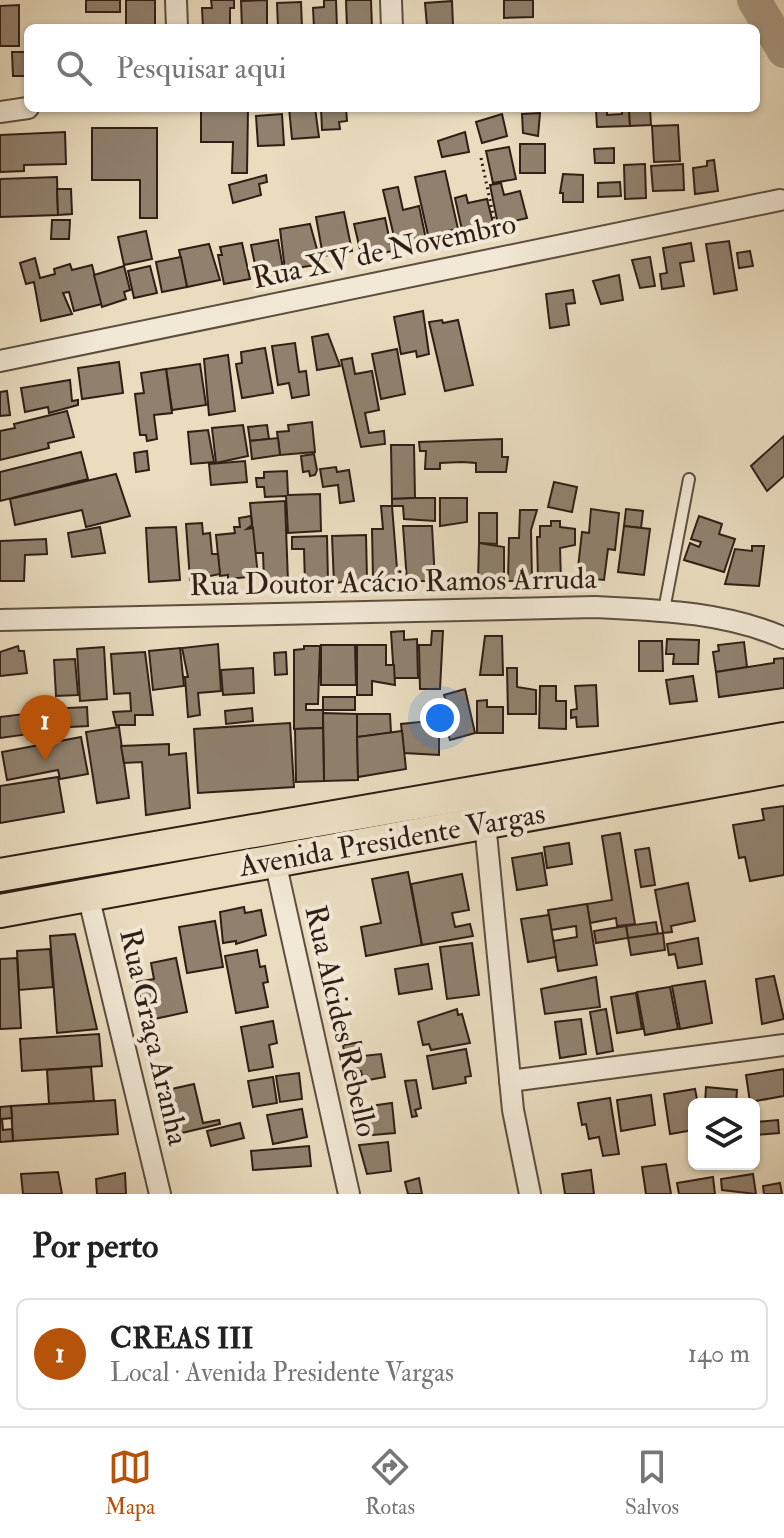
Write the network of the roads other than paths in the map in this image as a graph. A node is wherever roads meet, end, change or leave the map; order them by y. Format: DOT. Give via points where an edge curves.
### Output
graph roads {
  1 [pos="176,0"];
  2 [pos="391,0"];
  3 [pos="177,24"];
  4 [pos="392,24"];
  5 [pos="24,109"];
  6 [pos="0,112"];
  7 [pos="780,200"];
  8 [pos="0,361"];
  9 [pos="689,479"];
  10 [pos="664,610"];
  11 [pos="0,620"];
  12 [pos="784,638"];
  13 [pos="784,739"];
  14 [pos="784,768"];
  15 [pos="485,823"];
  16 [pos="275,861"];
  17 [pos="0,875"];
  18 [pos="88,895"];
  19 [pos="0,911"];
  20 [pos="784,1045"];
  21 [pos="510,1081"];
  22 [pos="160,1194"];
  23 [pos="349,1194"];
  24 [pos="530,1194"];
  1 -- 3 [label="street"];
  2 -- 4 [label="street"];
  5 -- 6 [label="street"];
  7 -- 8 [label="street, Rua XV de Novembro"];
  9 -- 10 [label="lane"];
  10 -- 11 [label="street, Rua Doutor Acácio Ramos Arruda" via="546,607"];
  10 -- 12 [label="street, Rua Doutor Acácio Ramos Arruda" via="727,620"];
  13 -- 17 [label="main road, Avenida Presidente Vargas"];
  14 -- 15 [label="main road, Avenida Presidente Vargas"];
  15 -- 16 [label="main road, Avenida Presidente Vargas"];
  15 -- 21 [label="street"];
  16 -- 18 [label="main road, Avenida Presidente Vargas"];
  16 -- 23 [label="street, Rua Alcides Rebello"];
  18 -- 19 [label="main road, Avenida Presidente Vargas"];
  18 -- 22 [label="street, Rua Graça Aranha"];
  20 -- 21 [label="street"];
  21 -- 24 [label="street"];
}
